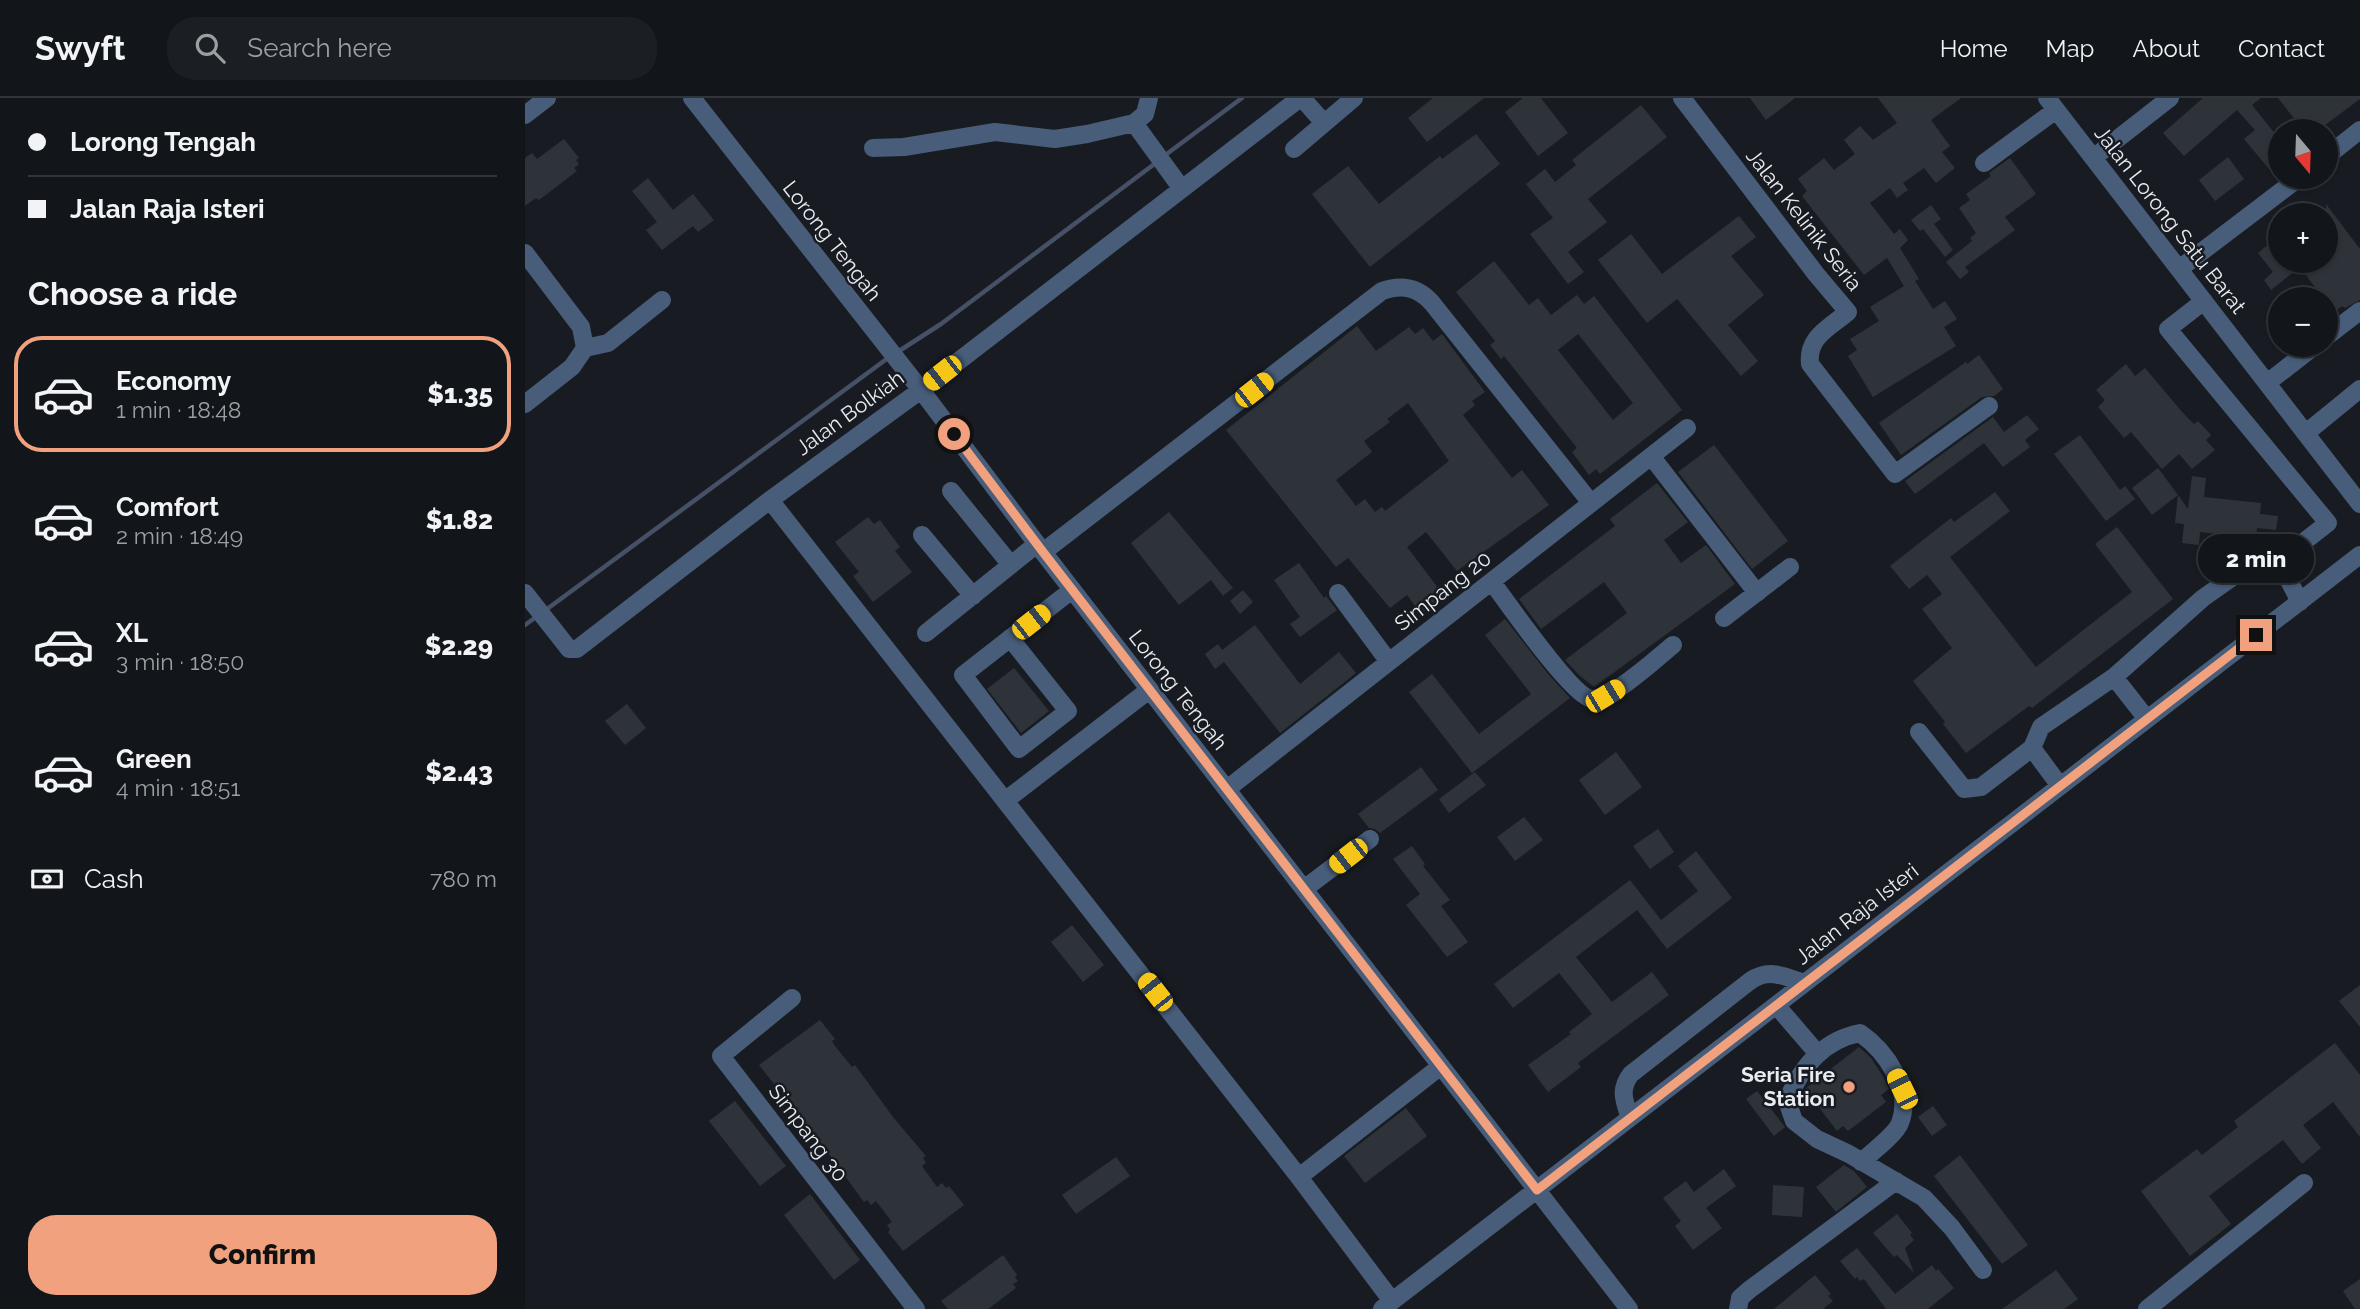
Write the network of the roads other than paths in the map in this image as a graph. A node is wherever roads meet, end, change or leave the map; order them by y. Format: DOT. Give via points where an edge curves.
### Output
graph roads {
  1 [pos="547,98"];
  2 [pos="692,98"];
  3 [pos="1149,98"];
  4 [pos="1301,98"];
  5 [pos="1354,98"];
  6 [pos="1682,98"];
  7 [pos="2170,98"];
  8 [pos="2052,104"];
  9 [pos="525,115"];
  10 [pos="1134,123"];
  11 [pos="1324,123"];
  12 [pos="2360,130"];
  13 [pos="2338,147"];
  14 [pos="873,148"];
  15 [pos="1294,149"];
  16 [pos="2093,158"];
  17 [pos="1984,163"];
  18 [pos="1182,189"];
  19 [pos="2284,189"];
  20 [pos="525,253"];
  21 [pos="2179,269"];
  22 [pos="663,300"];
  23 [pos="2204,301"];
  24 [pos="2360,311"];
  25 [pos="2338,328"];
  26 [pos="585,348"];
  27 [pos="2301,357"];
  28 [pos="2267,383"];
  29 [pos="921,390"];
  30 [pos="2360,390"];
  31 [pos="525,404"];
  32 [pos="1989,406"];
  33 [pos="1687,428"];
  34 [pos="2306,433"];
  35 [pos="1651,456"];
  36 [pos="951,491"];
  37 [pos="770,500"];
  38 [pos="1591,503"];
  39 [pos="2360,504"];
  40 [pos="922,535"];
  41 [pos="1040,548"];
  42 [pos="2360,555"];
  43 [pos="2279,561"];
  44 [pos="1011,565"];
  45 [pos="1790,567"];
  46 [pos="1492,582"];
  47 [pos="1072,590"];
  48 [pos="525,593"];
  49 [pos="1338,593"];
  50 [pos="1757,593"];
  51 [pos="973,596"];
  52 [pos="2300,601"];
  53 [pos="1724,618"];
  54 [pos="926,633"];
  55 [pos="1010,638"];
  56 [pos="1673,645"];
  57 [pos="1389,662"];
  58 [pos="2114,677"];
  59 [pos="1149,690"];
  60 [pos="2147,719"];
  61 [pos="1919,732"];
  62 [pos="2032,748"];
  63 [pos="2060,786"];
  64 [pos="1227,789"];
  65 [pos="1006,800"];
  66 [pos="1370,839"];
  67 [pos="1304,889"];
  68 [pos="1804,984"];
  69 [pos="792,998"];
  70 [pos="1776,1005"];
  71 [pos="1818,1054"];
  72 [pos="1441,1066"];
  73 [pos="1630,1118"];
  74 [pos="1861,1162"];
  75 [pos="1300,1177"];
  76 [pos="1896,1181"];
  77 [pos="2304,1183"];
  78 [pos="1537,1190"];
  79 [pos="1983,1270"];
  80 [pos="1387,1305"];
  81 [pos="916,1309"];
  82 [pos="1629,1309"];
  83 [pos="1738,1309"];
  84 [pos="2147,1309"];
  1 -- 9 [label="street"];
  2 -- 29 [label="street, Lorong Tengah"];
  3 -- 10 [label="street" via="1145,114"];
  4 -- 11 [label="street"];
  4 -- 18 [label="street, Jalan Bolkiah"];
  5 -- 11 [label="street"];
  6 -- 32 [label="street, Jalan Kelinik Seria" via="1848,312 1813,341 1810,364 1895,474"];
  7 -- 16 [label="street"];
  8 -- 16 [label="street, Jalan Lorong Satu Barat"];
  8 -- 17 [label="street"];
  10 -- 14 [label="street" via="1055,139 995,132"];
  10 -- 18 [label="street"];
  11 -- 15 [label="street"];
  12 -- 13 [label="street"];
  16 -- 21 [label="street, Jalan Lorong Satu Barat"];
  18 -- 29 [label="street, Jalan Bolkiah"];
  19 -- 21 [label="street"];
  20 -- 26 [label="street" via="581,327"];
  21 -- 23 [label="street, Jalan Lorong Satu Barat"];
  22 -- 26 [label="street" via="608,343"];
  23 -- 28 [label="street, Jalan Lorong Satu Barat"];
  23 -- 43 [label="street" via="2168,329 2327,523"];
  24 -- 25 [label="street"];
  26 -- 31 [label="street" via="572,367"];
  27 -- 28 [label="street"];
  28 -- 34 [label="street, Jalan Lorong Satu Barat"];
  29 -- 37 [label="street, Jalan Bolkiah"];
  29 -- 41 [label="street, Lorong Tengah"];
  30 -- 34 [label="street"];
  33 -- 35 [label="street, Simpang 20"];
  34 -- 39 [label="street, Jalan Lorong Satu Barat"];
  35 -- 38 [label="street, Simpang 20"];
  35 -- 50 [label="street"];
  36 -- 44 [label="street"];
  37 -- 48 [label="street, Jalan Bolkiah" via="577,649 569,649"];
  37 -- 65 [label="street"];
  38 -- 41 [label="street" via="1432,303 1404,286 1382,291"];
  38 -- 46 [label="street, Simpang 20"];
  40 -- 51 [label="street"];
  41 -- 44 [label="street"];
  41 -- 47 [label="street, Lorong Tengah"];
  42 -- 52 [label="street, Jalan Raja Isteri"];
  43 -- 52 [label="street"];
  43 -- 58 [label="street" via="2247,567 2203,598"];
  44 -- 51 [label="street"];
  45 -- 50 [label="street"];
  46 -- 56 [label="street" via="1584,697 1605,696"];
  46 -- 57 [label="street, Simpang 20"];
  47 -- 55 [label="street"];
  47 -- 59 [label="street, Lorong Tengah"];
  49 -- 57 [label="street"];
  50 -- 53 [label="street"];
  51 -- 54 [label="street"];
  52 -- 60 [label="street, Jalan Raja Isteri"];
  55 -- 55 [label="street" via="963,675 1019,749 1068,711"];
  57 -- 64 [label="street, Simpang 20"];
  58 -- 60 [label="street"];
  58 -- 62 [label="street" via="2041,727"];
  59 -- 64 [label="street, Lorong Tengah"];
  59 -- 65 [label="street"];
  60 -- 63 [label="street, Jalan Raja Isteri"];
  61 -- 62 [label="street" via="1964,789 1981,787"];
  62 -- 63 [label="street"];
  63 -- 68 [label="street, Jalan Raja Isteri"];
  64 -- 67 [label="street, Lorong Tengah"];
  65 -- 75 [label="street"];
  66 -- 67 [label="street"];
  67 -- 72 [label="street, Lorong Tengah"];
  68 -- 70 [label="street, Jalan Raja Isteri"];
  68 -- 73 [label="street" via="1776,973 1750,981 1631,1074 1623,1088"];
  69 -- 81 [label="street, Simpang 30" via="721,1056"];
  70 -- 71 [label="street"];
  70 -- 73 [label="street, Jalan Raja Isteri"];
  71 -- 74 [label="street" via="1794,1084 1787,1101 1794,1121"];
  71 -- 74 [label="street" via="1844,1036 1860,1033 1873,1042 1902,1089 1900,1125"];
  72 -- 75 [label="street"];
  72 -- 78 [label="street, Lorong Tengah"];
  73 -- 78 [label="street, Jalan Raja Isteri"];
  74 -- 76 [label="street"];
  75 -- 80 [label="street"];
  76 -- 79 [label="street" via="1924,1198"];
  76 -- 83 [label="street" via="1749,1290 1740,1298"];
  77 -- 84 [label="street"];
  78 -- 80 [label="street, Jalan Raja Isteri"];
  78 -- 82 [label="street, Lorong Tengah"];
}
